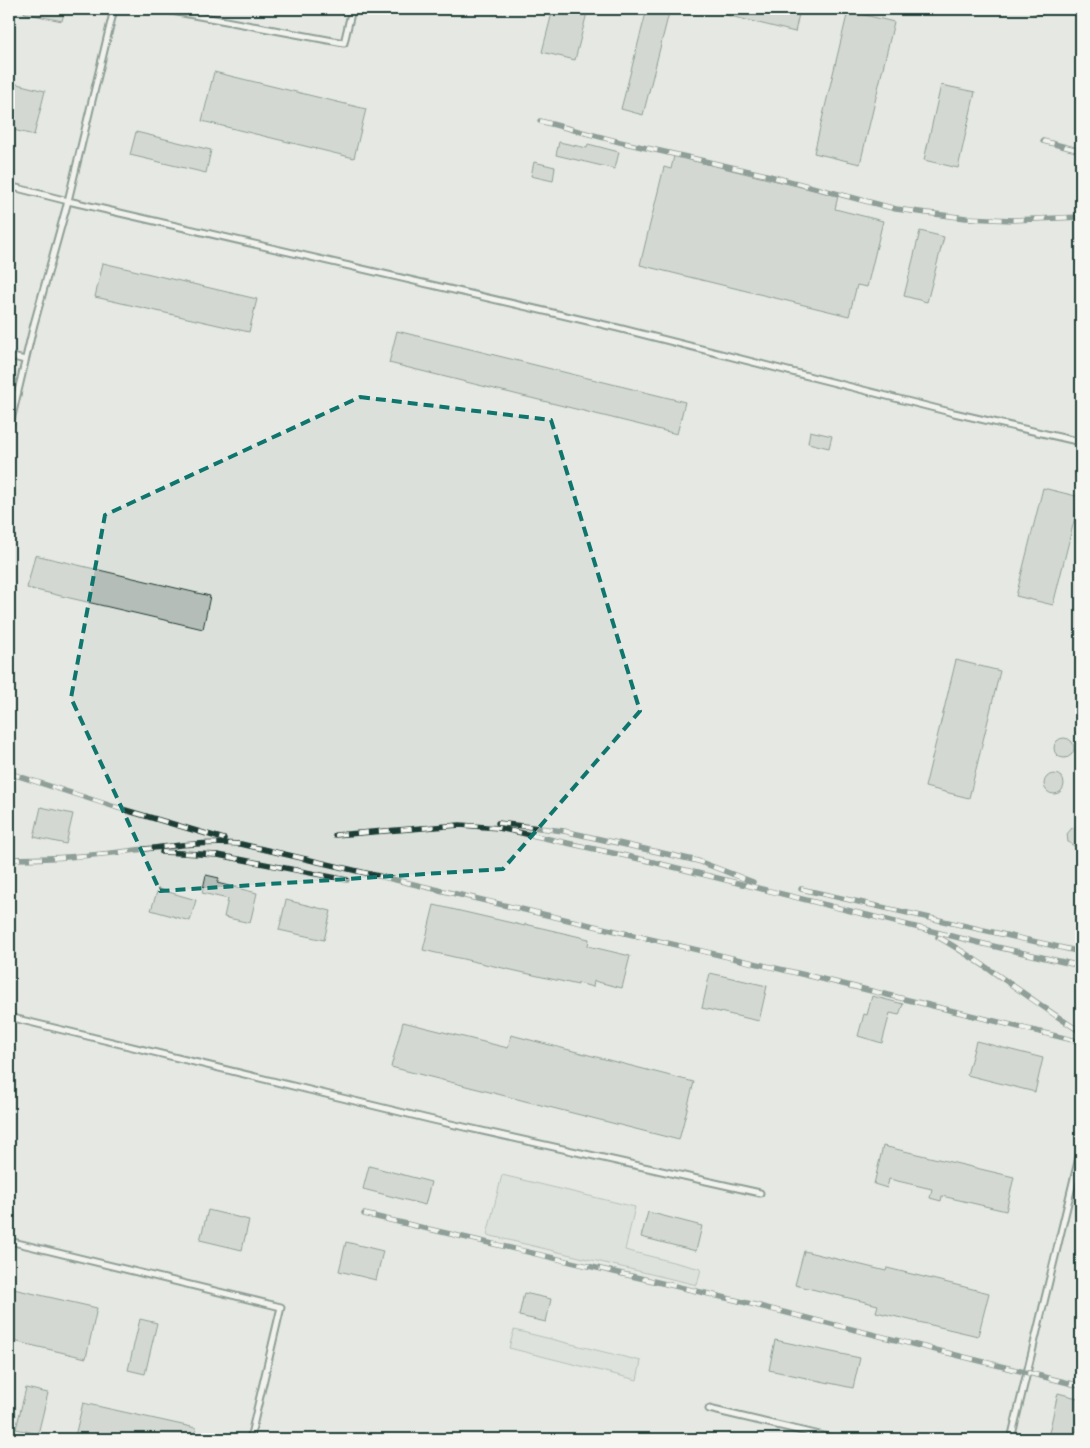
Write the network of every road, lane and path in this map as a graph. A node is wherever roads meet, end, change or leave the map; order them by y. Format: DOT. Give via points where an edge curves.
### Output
graph roads {
  1 [pos="114,9"];
  2 [pos="161,9"];
  3 [pos="352,9"];
  4 [pos="1034,9"];
  5 [pos="1042,11"];
  6 [pos="9,186"];
  7 [pos="68,201"];
  8 [pos="9,356"];
  9 [pos="25,360"];
  10 [pos="9,429"];
  11 [pos="1081,442"];
  12 [pos="9,1017"];
  13 [pos="1081,1149"];
  14 [pos="760,1193"];
  15 [pos="9,1241"];
  16 [pos="709,1409"];
  17 [pos="250,1439"];
  18 [pos="836,1439"];
  19 [pos="1011,1439"];
  1 -- 7 [label="lane"];
  2 -- 3 [label="lane" via="344,43"];
  4 -- 5 [label="lane"];
  6 -- 7 [label="lane"];
  7 -- 9 [label="lane"];
  7 -- 11 [label="lane" via="618,328"];
  8 -- 9 [label="lane"];
  9 -- 10 [label="lane"];
  12 -- 14 [label="lane" via="433,1120"];
  13 -- 19 [label="lane"];
  15 -- 17 [label="lane" via="280,1307"];
  16 -- 18 [label="lane"];
}
